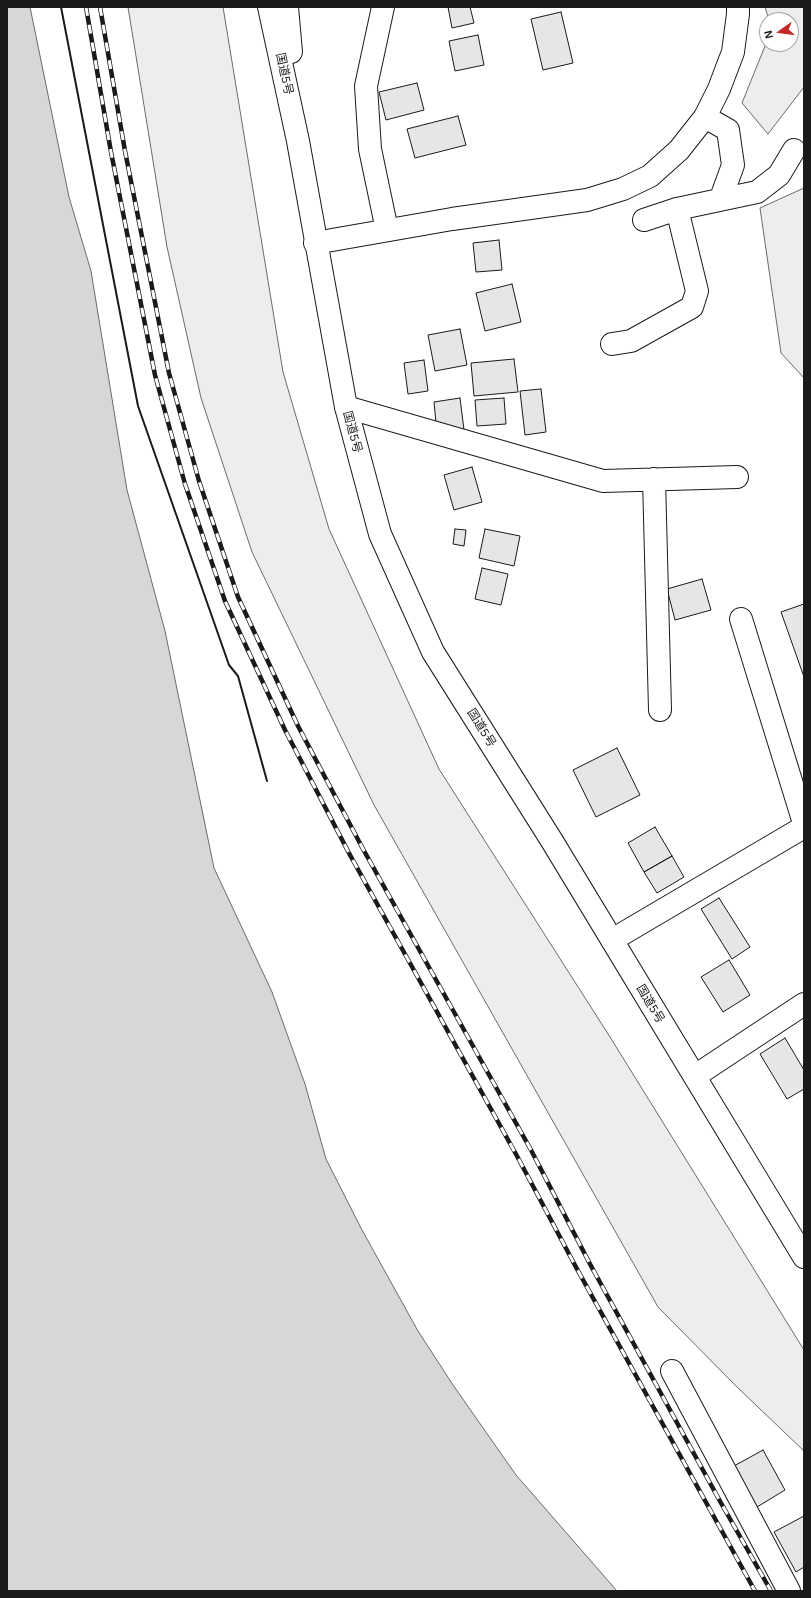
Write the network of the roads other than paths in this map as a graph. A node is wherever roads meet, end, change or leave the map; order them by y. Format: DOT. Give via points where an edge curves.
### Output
graph roads {
  1 [pos="269,7"];
  2 [pos="287,7"];
  3 [pos="384,7"];
  4 [pos="738,7"];
  5 [pos="705,117"];
  6 [pos="298,141"];
  7 [pos="794,150"];
  8 [pos="722,198"];
  9 [pos="677,209"];
  10 [pos="644,220"];
  11 [pos="387,230"];
  12 [pos="315,243"];
  13 [pos="612,344"];
  14 [pos="346,407"];
  15 [pos="737,477"];
  16 [pos="654,479"];
  17 [pos="741,619"];
  18 [pos="660,710"];
  19 [pos="804,824"];
  20 [pos="804,827"];
  21 [pos="612,940"];
  22 [pos="804,1004"];
  23 [pos="694,1076"];
  24 [pos="804,1257"];
  25 [pos="672,1371"];
  26 [pos="789,1591"];
  1 -- 6 [label="main road, 国道5号"];
  2 -- 6 [label="main road, 国道5号"];
  3 -- 11 [label="main road" via="366,86 370,149"];
  4 -- 5 [label="main road" via="733,52"];
  5 -- 8 [label="main road" via="728,130 733,165"];
  5 -- 11 [label="main road" via="679,150 650,176 623,189 587,200"];
  6 -- 12 [label="main road, 国道5号"];
  7 -- 8 [label="main road" via="779,175 757,192"];
  8 -- 9 [label="main road"];
  9 -- 10 [label="main road"];
  9 -- 13 [label="main road" via="697,291 692,307 631,341"];
  11 -- 12 [label="main road"];
  12 -- 14 [label="main road, 国道5号"];
  14 -- 16 [label="main road" via="603,481"];
  14 -- 21 [label="main road, 国道5号" via="380,534 433,652"];
  15 -- 16 [label="main road"];
  16 -- 18 [label="main road"];
  17 -- 19 [label="main road"];
  20 -- 21 [label="main road"];
  21 -- 23 [label="main road, 国道5号"];
  22 -- 23 [label="main road"];
  23 -- 24 [label="main road, 国道5号"];
  25 -- 26 [label="main road"];
}
